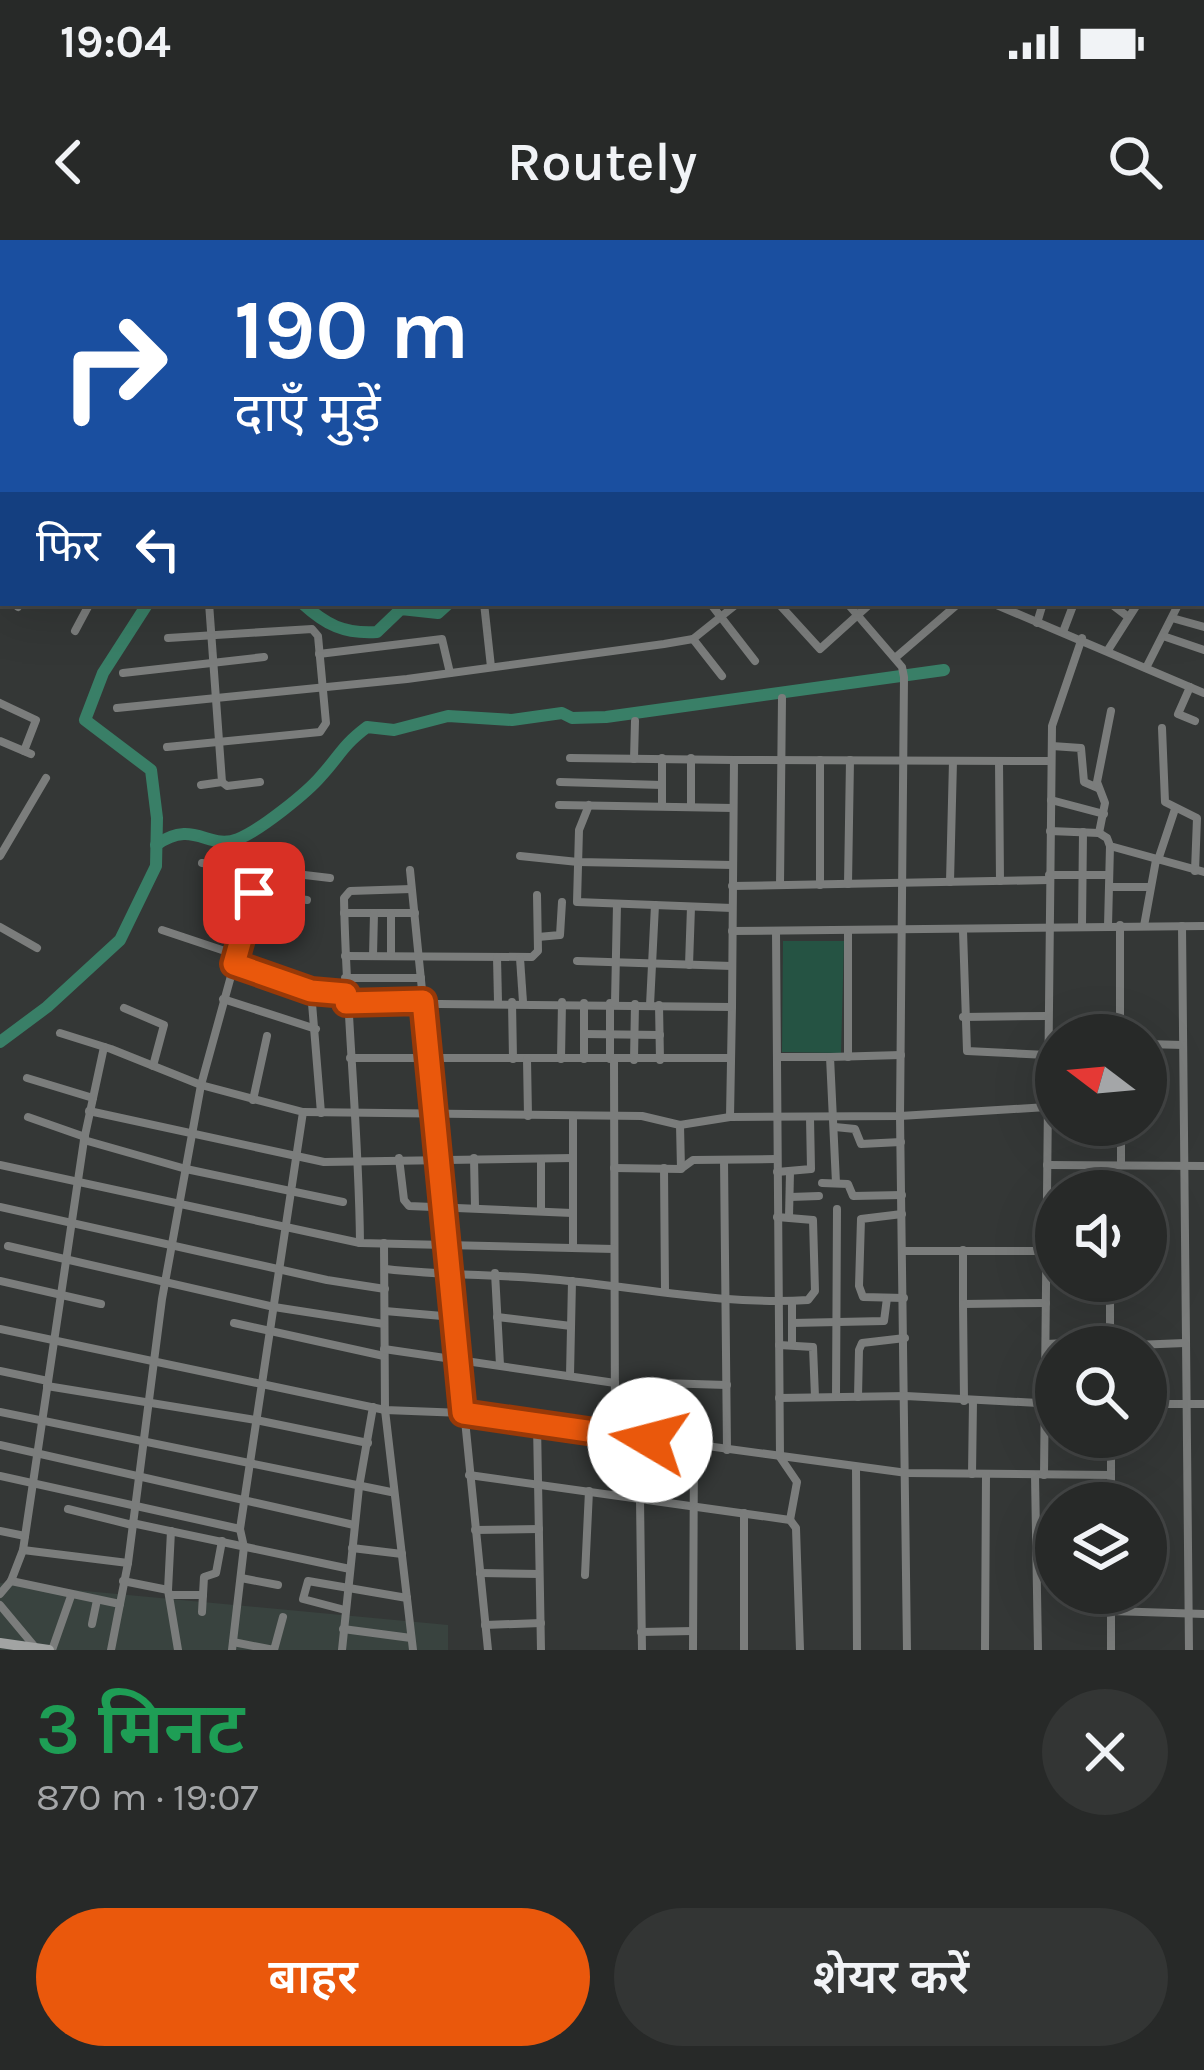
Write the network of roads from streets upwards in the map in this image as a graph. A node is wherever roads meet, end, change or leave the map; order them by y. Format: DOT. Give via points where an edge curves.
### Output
graph roads {
  1 [pos="88,606"];
  2 [pos="209,606"];
  3 [pos="484,606"];
  4 [pos="713,606"];
  5 [pos="735,606"];
  6 [pos="781,606"];
  7 [pos="850,606"];
  8 [pos="868,606"];
  9 [pos="956,606"];
  10 [pos="999,606"];
  11 [pos="1042,606"];
  12 [pos="1073,606"];
  13 [pos="1114,606"];
  14 [pos="1135,606"];
  15 [pos="1178,606"];
  16 [pos="857,615"];
  17 [pos="1127,616"];
  18 [pos="722,617"];
  19 [pos="1172,618"];
  20 [pos="1037,623"];
  21 [pos="1204,627"];
  22 [pos="75,632"];
  23 [pos="1064,632"];
  24 [pos="211,633"];
  25 [pos="1162,636"];
  26 [pos="168,638"];
  27 [pos="1082,638"];
  28 [pos="693,639"];
  29 [pos="1108,650"];
  30 [pos="1204,650"];
  31 [pos="320,654"];
  32 [pos="264,657"];
  33 [pos="755,661"];
  34 [pos="213,664"];
  35 [pos="901,667"];
  36 [pos="491,668"];
  37 [pos="1146,668"];
  38 [pos="123,673"];
  39 [pos="450,673"];
  40 [pos="722,676"];
  41 [pos="1190,687"];
  42 [pos="322,688"];
  43 [pos="1204,693"];
  44 [pos="782,698"];
  45 [pos="216,699"];
  46 [pos="0,704"];
  47 [pos="117,708"];
  48 [pos="1111,711"];
  49 [pos="635,721"];
  50 [pos="1195,721"];
  51 [pos="1162,728"];
  52 [pos="0,740"];
  53 [pos="219,742"];
  54 [pos="1052,746"];
  55 [pos="167,747"];
  56 [pos="570,758"];
  57 [pos="662,758"];
  58 [pos="691,758"];
  59 [pos="634,759"];
  60 [pos="905,759"];
  61 [pos="734,760"];
  62 [pos="782,760"];
  63 [pos="820,760"];
  64 [pos="850,760"];
  65 [pos="952,761"];
  66 [pos="999,761"];
  67 [pos="1052,761"];
  68 [pos="46,778"];
  69 [pos="222,782"];
  70 [pos="260,782"];
  71 [pos="560,782"];
  72 [pos="201,785"];
  73 [pos="662,785"];
  74 [pos="1099,788"];
  75 [pos="1051,800"];
  76 [pos="559,805"];
  77 [pos="589,805"];
  78 [pos="662,806"];
  79 [pos="691,807"];
  80 [pos="733,808"];
  81 [pos="1175,809"];
  82 [pos="1104,814"];
  83 [pos="1050,831"];
  84 [pos="1083,832"];
  85 [pos="1099,833"];
  86 [pos="1110,846"];
  87 [pos="0,856"];
  88 [pos="520,856"];
  89 [pos="1157,860"];
  90 [pos="578,862"];
  91 [pos="202,863"];
  92 [pos="733,865"];
  93 [pos="261,867"];
  94 [pos="410,870"];
  95 [pos="1199,872"];
  96 [pos="1083,875"];
  97 [pos="1109,875"];
  98 [pos="330,878"];
  99 [pos="1049,878"];
  100 [pos="1000,881"];
  101 [pos="950,882"];
  102 [pos="903,883"];
  103 [pos="848,884"];
  104 [pos="780,885"];
  105 [pos="820,885"];
  106 [pos="732,886"];
  107 [pos="1150,886"];
  108 [pos="1109,887"];
  109 [pos="411,889"];
  110 [pos="254,893"];
  111 [pos="537,895"];
  112 [pos="307,900"];
  113 [pos="562,902"];
  114 [pos="616,904"];
  115 [pos="655,905"];
  116 [pos="691,907"];
  117 [pos="732,908"];
  118 [pos="344,913"];
  119 [pos="374,913"];
  120 [pos="391,913"];
  121 [pos="415,913"];
  122 [pos="1082,926"];
  123 [pos="1108,926"];
  124 [pos="1120,926"];
  125 [pos="1144,926"];
  126 [pos="1182,926"];
  127 [pos="1204,926"];
  128 [pos="0,927"];
  129 [pos="1048,928"];
  130 [pos="162,930"];
  131 [pos="732,931"];
  132 [pos="776,931"];
  133 [pos="963,931"];
  134 [pos="848,932"];
  135 [pos="903,932"];
  136 [pos="538,937"];
  137 [pos="37,948"];
  138 [pos="345,956"];
  139 [pos="373,956"];
  140 [pos="392,956"];
  141 [pos="419,956"];
  142 [pos="497,957"];
  143 [pos="520,958"];
  144 [pos="235,960"];
  145 [pos="577,962"];
  146 [pos="615,963"];
  147 [pos="651,964"];
  148 [pos="689,965"];
  149 [pos="732,966"];
  150 [pos="421,978"];
  151 [pos="345,979"];
  152 [pos="311,991"];
  153 [pos="346,998"];
  154 [pos="223,1000"];
  155 [pos="423,1001"];
  156 [pos="498,1002"];
  157 [pos="517,1002"];
  158 [pos="562,1002"];
  159 [pos="584,1003"];
  160 [pos="612,1003"];
  161 [pos="635,1004"];
  162 [pos="655,1005"];
  163 [pos="732,1007"];
  164 [pos="124,1008"];
  165 [pos="1047,1014"];
  166 [pos="1120,1014"];
  167 [pos="1035,1016"];
  168 [pos="963,1017"];
  169 [pos="316,1028"];
  170 [pos="60,1033"];
  171 [pos="584,1034"];
  172 [pos="610,1034"];
  173 [pos="634,1034"];
  174 [pos="660,1035"];
  175 [pos="267,1036"];
  176 [pos="1167,1045"];
  177 [pos="1184,1045"];
  178 [pos="104,1048"];
  179 [pos="1035,1054"];
  180 [pos="901,1055"];
  181 [pos="777,1057"];
  182 [pos="830,1057"];
  183 [pos="848,1057"];
  184 [pos="350,1058"];
  185 [pos="430,1058"];
  186 [pos="731,1058"];
  187 [pos="512,1059"];
  188 [pos="527,1059"];
  189 [pos="562,1059"];
  190 [pos="584,1059"];
  191 [pos="612,1059"];
  192 [pos="634,1060"];
  193 [pos="660,1060"];
  194 [pos="153,1066"];
  195 [pos="27,1078"];
  196 [pos="201,1085"];
  197 [pos="93,1098"];
  198 [pos="253,1100"];
  199 [pos="1035,1108"];
  200 [pos="89,1111"];
  201 [pos="304,1112"];
  202 [pos="321,1113"];
  203 [pos="353,1114"];
  204 [pos="436,1115"];
  205 [pos="528,1115"];
  206 [pos="573,1116"];
  207 [pos="614,1116"];
  208 [pos="899,1116"];
  209 [pos="730,1117"];
  210 [pos="776,1117"];
  211 [pos="28,1118"];
  212 [pos="810,1118"];
  213 [pos="834,1123"];
  214 [pos="680,1125"];
  215 [pos="192,1135"];
  216 [pos="85,1138"];
  217 [pos="901,1142"];
  218 [pos="1047,1146"];
  219 [pos="1118,1146"];
  220 [pos="296,1156"];
  221 [pos="399,1158"];
  222 [pos="440,1158"];
  223 [pos="474,1158"];
  224 [pos="573,1158"];
  225 [pos="541,1159"];
  226 [pos="776,1159"];
  227 [pos="724,1160"];
  228 [pos="359,1162"];
  229 [pos="1047,1165"];
  230 [pos="0,1166"];
  231 [pos="1116,1166"];
  232 [pos="1185,1166"];
  233 [pos="1204,1166"];
  234 [pos="614,1168"];
  235 [pos="664,1168"];
  236 [pos="681,1168"];
  237 [pos="186,1169"];
  238 [pos="1047,1170"];
  239 [pos="1115,1170"];
  240 [pos="777,1172"];
  241 [pos="790,1172"];
  242 [pos="78,1183"];
  243 [pos="822,1183"];
  244 [pos="836,1183"];
  245 [pos="292,1190"];
  246 [pos="902,1195"];
  247 [pos="819,1196"];
  248 [pos="790,1197"];
  249 [pos="343,1202"];
  250 [pos="180,1206"];
  251 [pos="0,1207"];
  252 [pos="444,1208"];
  253 [pos="475,1208"];
  254 [pos="837,1209"];
  255 [pos="541,1210"];
  256 [pos="572,1213"];
  257 [pos="902,1214"];
  258 [pos="777,1217"];
  259 [pos="789,1217"];
  260 [pos="71,1223"];
  261 [pos="285,1228"];
  262 [pos="384,1243"];
  263 [pos="446,1243"];
  264 [pos="360,1244"];
  265 [pos="8,1246"];
  266 [pos="173,1246"];
  267 [pos="572,1247"];
  268 [pos="614,1249"];
  269 [pos="963,1250"];
  270 [pos="904,1251"];
  271 [pos="1035,1251"];
  272 [pos="66,1259"];
  273 [pos="386,1269"];
  274 [pos="279,1270"];
  275 [pos="495,1274"];
  276 [pos="451,1276"];
  277 [pos="0,1281"];
  278 [pos="572,1281"];
  279 [pos="166,1283"];
  280 [pos="615,1286"];
  281 [pos="385,1289"];
  282 [pos="664,1291"];
  283 [pos="60,1295"];
  284 [pos="887,1298"];
  285 [pos="904,1298"];
  286 [pos="726,1300"];
  287 [pos="792,1301"];
  288 [pos="778,1302"];
  289 [pos="1046,1303"];
  290 [pos="101,1304"];
  291 [pos="963,1304"];
  292 [pos="274,1307"];
  293 [pos="385,1310"];
  294 [pos="454,1317"];
  295 [pos="497,1317"];
  296 [pos="836,1322"];
  297 [pos="234,1323"];
  298 [pos="792,1323"];
  299 [pos="384,1324"];
  300 [pos="572,1326"];
  301 [pos="1046,1326"];
  302 [pos="0,1329"];
  303 [pos="270,1332"];
  304 [pos="905,1338"];
  305 [pos="53,1341"];
  306 [pos="1167,1343"];
  307 [pos="1185,1343"];
  308 [pos="779,1345"];
  309 [pos="792,1345"];
  310 [pos="384,1352"];
  311 [pos="154,1359"];
  312 [pos="458,1359"];
  313 [pos="500,1365"];
  314 [pos="0,1371"];
  315 [pos="570,1375"];
  316 [pos="262,1382"];
  317 [pos="47,1383"];
  318 [pos="615,1383"];
  319 [pos="727,1385"];
  320 [pos="858,1396"];
  321 [pos="906,1396"];
  322 [pos="815,1397"];
  323 [pos="836,1397"];
  324 [pos="779,1399"];
  325 [pos="968,1401"];
  326 [pos="1035,1403"];
  327 [pos="1167,1404"];
  328 [pos="1186,1404"];
  329 [pos="1204,1404"];
  330 [pos="148,1405"];
  331 [pos="373,1407"];
  332 [pos="385,1410"];
  333 [pos="0,1412"];
  334 [pos="463,1413"];
  335 [pos="42,1418"];
  336 [pos="256,1420"];
  337 [pos="537,1424"];
  338 [pos="615,1435"];
  339 [pos="144,1439"];
  340 [pos="650,1440"];
  341 [pos="368,1443"];
  342 [pos="0,1445"];
  343 [pos="694,1445"];
  344 [pos="727,1450"];
  345 [pos="35,1453"];
  346 [pos="780,1457"];
  347 [pos="1043,1458"];
  348 [pos="1111,1458"];
  349 [pos="250,1462"];
  350 [pos="856,1467"];
  351 [pos="139,1474"];
  352 [pos="907,1474"];
  353 [pos="972,1474"];
  354 [pos="469,1475"];
  355 [pos="986,1475"];
  356 [pos="1040,1475"];
  357 [pos="1111,1475"];
  358 [pos="0,1476"];
  359 [pos="1111,1482"];
  360 [pos="30,1483"];
  361 [pos="538,1484"];
  362 [pos="358,1487"];
  363 [pos="392,1492"];
  364 [pos="589,1492"];
  365 [pos="244,1499"];
  366 [pos="640,1499"];
  367 [pos="134,1506"];
  368 [pos="694,1506"];
  369 [pos="68,1509"];
  370 [pos="744,1513"];
  371 [pos="790,1520"];
  372 [pos="132,1524"];
  373 [pos="354,1525"];
  374 [pos="240,1529"];
  375 [pos="539,1529"];
  376 [pos="475,1530"];
  377 [pos="0,1531"];
  378 [pos="171,1531"];
  379 [pos="25,1535"];
  380 [pos="222,1541"];
  381 [pos="244,1546"];
  382 [pos="352,1548"];
  383 [pos="23,1550"];
  384 [pos="402,1554"];
  385 [pos="128,1563"];
  386 [pos="350,1570"];
  387 [pos="479,1573"];
  388 [pos="539,1574"];
  389 [pos="585,1575"];
  390 [pos="241,1578"];
  391 [pos="123,1580"];
  392 [pos="10,1581"];
  393 [pos="278,1585"];
  394 [pos="348,1588"];
  395 [pos="170,1592"];
  396 [pos="0,1594"];
  397 [pos="203,1595"];
  398 [pos="71,1596"];
  399 [pos="407,1598"];
  400 [pos="97,1600"];
  401 [pos="120,1604"];
  402 [pos="0,1605"];
  403 [pos="345,1610"];
  404 [pos="202,1612"];
  405 [pos="1167,1613"];
  406 [pos="1111,1614"];
  407 [pos="1188,1614"];
  408 [pos="1204,1614"];
  409 [pos="283,1617"];
  410 [pos="541,1623"];
  411 [pos="92,1624"];
  412 [pos="485,1625"];
  413 [pos="343,1629"];
  414 [pos="693,1631"];
  415 [pos="641,1632"];
  416 [pos="411,1638"];
  417 [pos="0,1643"];
  418 [pos="232,1646"];
  419 [pos="46,1649"];
  420 [pos="111,1650"];
  421 [pos="178,1650"];
  422 [pos="341,1650"];
  423 [pos="412,1650"];
  424 [pos="488,1650"];
  425 [pos="541,1650"];
  426 [pos="642,1650"];
  427 [pos="693,1650"];
  428 [pos="744,1650"];
  429 [pos="800,1650"];
  430 [pos="857,1650"];
  431 [pos="907,1650"];
  432 [pos="985,1650"];
  433 [pos="1037,1650"];
  434 [pos="1112,1650"];
  435 [pos="1189,1650"];
  1 -- 22 [label="street"];
  2 -- 24 [label="street"];
  3 -- 36 [label="street"];
  4 -- 18 [label="street"];
  5 -- 18 [label="street"];
  6 -- 16 [label="street" via="820,649"];
  7 -- 16 [label="street"];
  8 -- 16 [label="street"];
  9 -- 35 [label="street"];
  10 -- 20 [label="street"];
  11 -- 20 [label="street"];
  12 -- 23 [label="street"];
  13 -- 17 [label="street"];
  14 -- 17 [label="street"];
  15 -- 19 [label="street"];
  16 -- 35 [label="street"];
  17 -- 29 [label="street"];
  18 -- 28 [label="street"];
  18 -- 33 [label="street"];
  19 -- 21 [label="street"];
  19 -- 25 [label="street"];
  20 -- 23 [label="street"];
  23 -- 27 [label="street"];
  24 -- 26 [label="street"];
  24 -- 31 [label="street" via="312,629"];
  24 -- 34 [label="street"];
  25 -- 30 [label="street"];
  25 -- 37 [label="street"];
  27 -- 29 [label="street"];
  27 -- 54 [label="street"];
  28 -- 36 [label="street"];
  28 -- 40 [label="street"];
  29 -- 37 [label="street"];
  31 -- 39 [label="street" via="441,639"];
  31 -- 42 [label="street"];
  32 -- 34 [label="street"];
  34 -- 38 [label="street"];
  34 -- 45 [label="street"];
  35 -- 60 [label="street"];
  36 -- 39 [label="street"];
  37 -- 41 [label="street"];
  39 -- 42 [label="street"];
  41 -- 43 [label="street"];
  41 -- 50 [label="street" via="1178,714"];
  42 -- 45 [label="street"];
  42 -- 53 [label="street" via="324,731"];
  44 -- 62 [label="street"];
  45 -- 47 [label="street"];
  45 -- 53 [label="street"];
  46 -- 52 [label="street" via="35,720 28,752"];
  48 -- 74 [label="street"];
  49 -- 59 [label="street"];
  51 -- 81 [label="street" via="1164,798"];
  53 -- 55 [label="street"];
  53 -- 69 [label="street"];
  54 -- 67 [label="street"];
  54 -- 74 [label="street" via="1081,748 1084,782"];
  56 -- 59 [label="street"];
  57 -- 58 [label="street"];
  57 -- 59 [label="street"];
  57 -- 73 [label="street"];
  58 -- 61 [label="street"];
  58 -- 79 [label="street"];
  60 -- 64 [label="street"];
  60 -- 65 [label="street"];
  60 -- 102 [label="street"];
  61 -- 62 [label="street"];
  61 -- 80 [label="street"];
  62 -- 63 [label="street"];
  62 -- 104 [label="street"];
  63 -- 64 [label="street"];
  63 -- 105 [label="street"];
  64 -- 103 [label="street"];
  65 -- 66 [label="street"];
  65 -- 101 [label="street"];
  66 -- 67 [label="street"];
  66 -- 100 [label="street"];
  67 -- 75 [label="street"];
  68 -- 87 [label="street"];
  69 -- 70 [label="street"];
  69 -- 72 [label="street"];
  71 -- 73 [label="street"];
  73 -- 78 [label="street"];
  74 -- 82 [label="street"];
  75 -- 82 [label="street"];
  75 -- 83 [label="street"];
  76 -- 77 [label="street"];
  77 -- 78 [label="street"];
  77 -- 90 [label="street"];
  78 -- 79 [label="street"];
  79 -- 80 [label="street"];
  80 -- 92 [label="street"];
  81 -- 89 [label="street"];
  81 -- 95 [label="street" via="1197,818"];
  82 -- 85 [label="street"];
  83 -- 84 [label="street"];
  83 -- 99 [label="street"];
  84 -- 85 [label="street"];
  84 -- 96 [label="street"];
  85 -- 86 [label="street"];
  86 -- 89 [label="street"];
  86 -- 97 [label="street"];
  88 -- 90 [label="street"];
  89 -- 95 [label="street"];
  89 -- 107 [label="street"];
  90 -- 92 [label="street"];
  90 -- 114 [label="street" via="578,902"];
  91 -- 93 [label="street"];
  92 -- 106 [label="street"];
  93 -- 98 [label="street"];
  93 -- 110 [label="street"];
  94 -- 109 [label="street"];
  96 -- 97 [label="street"];
  96 -- 99 [label="street"];
  96 -- 122 [label="street"];
  97 -- 108 [label="street"];
  99 -- 100 [label="street"];
  99 -- 129 [label="street"];
  100 -- 101 [label="street"];
  101 -- 102 [label="street"];
  102 -- 103 [label="street"];
  102 -- 135 [label="street"];
  103 -- 105 [label="street"];
  104 -- 105 [label="street"];
  104 -- 106 [label="street"];
  106 -- 117 [label="street"];
  107 -- 108 [label="street"];
  107 -- 125 [label="street"];
  108 -- 123 [label="street"];
  109 -- 118 [label="street" via="350,891"];
  109 -- 121 [label="street"];
  110 -- 112 [label="street"];
  110 -- 144 [label="street"];
  111 -- 136 [label="street"];
  113 -- 136 [label="street" via="560,935"];
  114 -- 115 [label="street"];
  114 -- 146 [label="street"];
  115 -- 116 [label="street"];
  115 -- 147 [label="street"];
  116 -- 117 [label="street"];
  116 -- 148 [label="street"];
  117 -- 131 [label="street"];
  118 -- 119 [label="street"];
  118 -- 138 [label="street"];
  119 -- 120 [label="street"];
  119 -- 139 [label="street"];
  120 -- 121 [label="street"];
  120 -- 140 [label="street"];
  121 -- 141 [label="street"];
  122 -- 123 [label="street"];
  122 -- 129 [label="street"];
  123 -- 124 [label="street"];
  124 -- 125 [label="street"];
  124 -- 166 [label="street"];
  125 -- 126 [label="street"];
  126 -- 127 [label="street"];
  126 -- 177 [label="street"];
  128 -- 137 [label="street"];
  129 -- 133 [label="street"];
  129 -- 165 [label="street"];
  130 -- 144 [label="street"];
  131 -- 132 [label="street"];
  131 -- 149 [label="street"];
  132 -- 134 [label="street"];
  132 -- 181 [label="street"];
  133 -- 135 [label="street"];
  133 -- 168 [label="street"];
  134 -- 135 [label="street"];
  134 -- 183 [label="street"];
  135 -- 180 [label="street"];
  136 -- 143 [label="street" via="536,955"];
  138 -- 139 [label="street"];
  138 -- 151 [label="street"];
  139 -- 140 [label="street"];
  140 -- 141 [label="street"];
  141 -- 142 [label="street"];
  141 -- 150 [label="street"];
  142 -- 143 [label="street"];
  142 -- 156 [label="street"];
  143 -- 157 [label="street"];
  144 -- 152 [label="street"];
  144 -- 154 [label="street"];
  145 -- 146 [label="street"];
  146 -- 147 [label="street"];
  146 -- 160 [label="street"];
  147 -- 148 [label="street"];
  147 -- 162 [label="street"];
  148 -- 149 [label="street"];
  149 -- 163 [label="street"];
  150 -- 151 [label="street"];
  150 -- 155 [label="street"];
  151 -- 153 [label="street"];
  152 -- 153 [label="street"];
  152 -- 169 [label="street"];
  153 -- 155 [label="street"];
  153 -- 184 [label="street"];
  154 -- 169 [label="street"];
  154 -- 196 [label="street"];
  155 -- 156 [label="street"];
  155 -- 185 [label="street"];
  156 -- 157 [label="street"];
  157 -- 158 [label="street"];
  157 -- 187 [label="street"];
  158 -- 159 [label="street"];
  158 -- 189 [label="street"];
  159 -- 160 [label="street"];
  159 -- 171 [label="street"];
  160 -- 161 [label="street"];
  160 -- 172 [label="street"];
  161 -- 162 [label="street"];
  161 -- 173 [label="street"];
  162 -- 163 [label="street"];
  162 -- 174 [label="street"];
  163 -- 186 [label="street"];
  164 -- 194 [label="street" via="164,1025"];
  167 -- 168 [label="street"];
  168 -- 179 [label="street" via="968,1051"];
  169 -- 202 [label="street"];
  170 -- 178 [label="street"];
  171 -- 172 [label="street"];
  171 -- 190 [label="street"];
  172 -- 173 [label="street"];
  172 -- 191 [label="street"];
  173 -- 174 [label="street"];
  173 -- 192 [label="street"];
  174 -- 193 [label="street"];
  175 -- 198 [label="street"];
  176 -- 177 [label="street"];
  177 -- 232 [label="street"];
  178 -- 194 [label="street"];
  178 -- 197 [label="street"];
  180 -- 183 [label="street"];
  180 -- 208 [label="street"];
  181 -- 182 [label="street"];
  181 -- 210 [label="street"];
  182 -- 183 [label="street"];
  182 -- 213 [label="street"];
  184 -- 185 [label="street"];
  184 -- 203 [label="street"];
  185 -- 187 [label="street"];
  185 -- 204 [label="street"];
  186 -- 193 [label="street"];
  186 -- 209 [label="street"];
  187 -- 188 [label="street"];
  188 -- 189 [label="street"];
  188 -- 205 [label="street"];
  189 -- 190 [label="street"];
  190 -- 191 [label="street"];
  191 -- 192 [label="street"];
  191 -- 207 [label="street"];
  192 -- 193 [label="street"];
  194 -- 196 [label="street"];
  195 -- 197 [label="street"];
  196 -- 198 [label="street"];
  196 -- 215 [label="street"];
  197 -- 200 [label="street"];
  198 -- 201 [label="street"];
  199 -- 208 [label="street"];
  200 -- 215 [label="street"];
  200 -- 216 [label="street"];
  201 -- 202 [label="street"];
  201 -- 220 [label="street"];
  202 -- 203 [label="street"];
  203 -- 204 [label="street"];
  203 -- 228 [label="street"];
  204 -- 205 [label="street"];
  204 -- 222 [label="street"];
  205 -- 206 [label="street"];
  206 -- 207 [label="street"];
  206 -- 224 [label="street"];
  207 -- 214 [label="street"];
  207 -- 234 [label="street"];
  208 -- 213 [label="street"];
  208 -- 217 [label="street"];
  209 -- 210 [label="street"];
  209 -- 214 [label="street"];
  210 -- 212 [label="street"];
  210 -- 226 [label="street"];
  211 -- 216 [label="street"];
  212 -- 213 [label="street"];
  212 -- 241 [label="street" via="811,1169"];
  213 -- 217 [label="street" via="855,1129 861,1144"];
  213 -- 244 [label="street"];
  214 -- 236 [label="street"];
  215 -- 220 [label="street"];
  215 -- 237 [label="street"];
  216 -- 237 [label="street"];
  216 -- 242 [label="street"];
  217 -- 246 [label="street"];
  218 -- 229 [label="street"];
  219 -- 231 [label="street"];
  220 -- 228 [label="street"];
  220 -- 245 [label="street"];
  221 -- 222 [label="street"];
  221 -- 228 [label="street"];
  221 -- 252 [label="street" via="405,1204"];
  222 -- 223 [label="street"];
  222 -- 252 [label="street"];
  223 -- 225 [label="street"];
  223 -- 253 [label="street"];
  224 -- 225 [label="street"];
  224 -- 256 [label="street"];
  225 -- 255 [label="street"];
  226 -- 227 [label="street"];
  226 -- 240 [label="street"];
  227 -- 236 [label="street"];
  227 -- 286 [label="street"];
  228 -- 264 [label="street"];
  229 -- 231 [label="street"];
  229 -- 238 [label="street"];
  230 -- 242 [label="street"];
  231 -- 232 [label="street"];
  231 -- 239 [label="street"];
  232 -- 233 [label="street"];
  232 -- 307 [label="street"];
  234 -- 235 [label="street"];
  234 -- 268 [label="street"];
  235 -- 236 [label="street"];
  235 -- 282 [label="street"];
  237 -- 245 [label="street"];
  237 -- 250 [label="street"];
  240 -- 241 [label="street"];
  240 -- 258 [label="street"];
  241 -- 248 [label="street"];
  242 -- 250 [label="street"];
  242 -- 260 [label="street"];
  243 -- 244 [label="street"];
  244 -- 246 [label="street" via="848,1184 853,1196"];
  245 -- 249 [label="street"];
  245 -- 261 [label="street"];
  246 -- 257 [label="street"];
  247 -- 248 [label="street"];
  248 -- 259 [label="street"];
  250 -- 261 [label="street"];
  250 -- 266 [label="street"];
  251 -- 260 [label="street"];
  252 -- 253 [label="street"];
  252 -- 263 [label="street"];
  253 -- 255 [label="street"];
  254 -- 296 [label="street"];
  255 -- 256 [label="street"];
  256 -- 267 [label="street"];
  257 -- 270 [label="street"];
  257 -- 284 [label="street" via="859,1223 860,1294"];
  258 -- 259 [label="street"];
  258 -- 288 [label="street"];
  259 -- 287 [label="street" via="814,1223 814,1295"];
  260 -- 266 [label="street"];
  260 -- 272 [label="street"];
  261 -- 264 [label="street"];
  261 -- 274 [label="street"];
  262 -- 263 [label="street"];
  262 -- 264 [label="street"];
  262 -- 273 [label="street"];
  263 -- 267 [label="street"];
  263 -- 276 [label="street"];
  265 -- 272 [label="street"];
  266 -- 274 [label="street"];
  266 -- 279 [label="street"];
  267 -- 268 [label="street"];
  268 -- 280 [label="street"];
  269 -- 270 [label="street"];
  269 -- 271 [label="street"];
  269 -- 291 [label="street"];
  270 -- 285 [label="street"];
  272 -- 279 [label="street"];
  272 -- 283 [label="street"];
  273 -- 276 [label="street"];
  273 -- 281 [label="street"];
  274 -- 281 [label="street"];
  274 -- 292 [label="street"];
  275 -- 276 [label="street"];
  275 -- 278 [label="street"];
  275 -- 295 [label="street"];
  276 -- 294 [label="street"];
  277 -- 283 [label="street"];
  278 -- 280 [label="street"];
  278 -- 300 [label="street"];
  279 -- 292 [label="street"];
  279 -- 311 [label="street"];
  280 -- 282 [label="street"];
  280 -- 318 [label="street"];
  281 -- 293 [label="street"];
  282 -- 286 [label="street"];
  283 -- 290 [label="street"];
  283 -- 305 [label="street"];
  284 -- 285 [label="street"];
  284 -- 296 [label="street" via="884,1321"];
  285 -- 304 [label="street"];
  286 -- 288 [label="street"];
  286 -- 319 [label="street"];
  287 -- 288 [label="street"];
  287 -- 298 [label="street"];
  288 -- 308 [label="street"];
  289 -- 291 [label="street"];
  289 -- 301 [label="street"];
  291 -- 325 [label="street"];
  292 -- 299 [label="street"];
  292 -- 303 [label="street"];
  293 -- 294 [label="street"];
  293 -- 299 [label="street"];
  294 -- 312 [label="street"];
  295 -- 300 [label="street"];
  295 -- 313 [label="street"];
  296 -- 298 [label="street"];
  296 -- 323 [label="street"];
  297 -- 303 [label="street"];
  298 -- 309 [label="street"];
  299 -- 310 [label="street"];
  300 -- 315 [label="street"];
  302 -- 305 [label="street"];
  303 -- 310 [label="street"];
  303 -- 316 [label="street"];
  304 -- 320 [label="street" via="862,1343"];
  304 -- 321 [label="street"];
  305 -- 311 [label="street"];
  305 -- 317 [label="street"];
  306 -- 307 [label="street"];
  307 -- 328 [label="street"];
  308 -- 309 [label="street"];
  308 -- 324 [label="street"];
  309 -- 322 [label="street" via="815,1350"];
  310 -- 312 [label="street"];
  310 -- 332 [label="street"];
  311 -- 316 [label="street"];
  311 -- 330 [label="street"];
  312 -- 313 [label="street"];
  312 -- 334 [label="street"];
  313 -- 315 [label="street"];
  314 -- 317 [label="street"];
  315 -- 318 [label="street"];
  316 -- 331 [label="street"];
  316 -- 336 [label="street"];
  317 -- 330 [label="street"];
  317 -- 335 [label="street"];
  318 -- 338 [label="street"];
  319 -- 340 [label="street" via="660,1382"];
  319 -- 344 [label="street"];
  320 -- 321 [label="street"];
  320 -- 323 [label="street"];
  321 -- 325 [label="street"];
  321 -- 352 [label="street"];
  322 -- 323 [label="street"];
  322 -- 324 [label="street"];
  324 -- 346 [label="street"];
  325 -- 326 [label="street"];
  325 -- 353 [label="street"];
  327 -- 328 [label="street"];
  328 -- 329 [label="street"];
  328 -- 407 [label="street"];
  330 -- 336 [label="street"];
  330 -- 339 [label="street"];
  331 -- 332 [label="street"];
  331 -- 341 [label="street"];
  332 -- 334 [label="street"];
  332 -- 363 [label="street"];
  333 -- 335 [label="street"];
  334 -- 337 [label="street"];
  334 -- 354 [label="street"];
  335 -- 339 [label="street"];
  335 -- 345 [label="street"];
  336 -- 341 [label="street"];
  336 -- 349 [label="street"];
  337 -- 338 [label="street"];
  337 -- 361 [label="street"];
  338 -- 340 [label="street"];
  339 -- 349 [label="street"];
  339 -- 351 [label="street"];
  340 -- 343 [label="street"];
  341 -- 362 [label="street"];
  342 -- 345 [label="street"];
  343 -- 344 [label="street"];
  343 -- 368 [label="street"];
  344 -- 346 [label="street"];
  345 -- 351 [label="street"];
  345 -- 360 [label="street"];
  346 -- 350 [label="street"];
  346 -- 371 [label="street" via="797,1482"];
  347 -- 356 [label="street"];
  348 -- 357 [label="street"];
  349 -- 362 [label="street"];
  349 -- 365 [label="street"];
  350 -- 352 [label="street"];
  350 -- 430 [label="street"];
  351 -- 365 [label="street"];
  351 -- 367 [label="street"];
  352 -- 353 [label="street"];
  352 -- 431 [label="street"];
  353 -- 355 [label="street"];
  354 -- 361 [label="street"];
  354 -- 376 [label="street"];
  355 -- 356 [label="street"];
  355 -- 432 [label="street"];
  356 -- 357 [label="street"];
  356 -- 433 [label="street"];
  357 -- 359 [label="street"];
  358 -- 360 [label="street"];
  360 -- 367 [label="street"];
  360 -- 379 [label="street"];
  361 -- 364 [label="street"];
  361 -- 375 [label="street"];
  362 -- 363 [label="street"];
  362 -- 373 [label="street"];
  363 -- 384 [label="street"];
  364 -- 366 [label="street"];
  364 -- 389 [label="street"];
  365 -- 373 [label="street"];
  365 -- 374 [label="street"];
  366 -- 368 [label="street"];
  366 -- 415 [label="street"];
  367 -- 372 [label="street"];
  367 -- 374 [label="street"];
  368 -- 370 [label="street"];
  368 -- 414 [label="street"];
  369 -- 372 [label="street"];
  370 -- 371 [label="street"];
  370 -- 428 [label="street"];
  371 -- 429 [label="street"];
  372 -- 378 [label="street"];
  372 -- 385 [label="street"];
  373 -- 382 [label="street"];
  374 -- 381 [label="street"];
  375 -- 376 [label="street"];
  375 -- 388 [label="street"];
  376 -- 387 [label="street"];
  377 -- 379 [label="street"];
  378 -- 380 [label="street"];
  378 -- 395 [label="street"];
  379 -- 383 [label="street"];
  380 -- 381 [label="street"];
  380 -- 397 [label="street"];
  381 -- 386 [label="street"];
  381 -- 390 [label="street"];
  382 -- 384 [label="street"];
  382 -- 386 [label="street"];
  383 -- 385 [label="street"];
  383 -- 392 [label="street"];
  384 -- 399 [label="street"];
  385 -- 391 [label="street"];
  386 -- 394 [label="street"];
  387 -- 388 [label="street"];
  387 -- 412 [label="street"];
  388 -- 410 [label="street"];
  390 -- 393 [label="street"];
  390 -- 418 [label="street"];
  391 -- 395 [label="street"];
  391 -- 401 [label="street"];
  392 -- 396 [label="street"];
  392 -- 398 [label="street"];
  394 -- 399 [label="street"];
  394 -- 403 [label="street"];
  394 -- 403 [label="street" via="310,1580 302,1597"];
  395 -- 397 [label="street"];
  395 -- 421 [label="street"];
  397 -- 404 [label="street"];
  398 -- 400 [label="street"];
  398 -- 419 [label="street"];
  399 -- 416 [label="street"];
  400 -- 401 [label="street"];
  400 -- 411 [label="street"];
  401 -- 420 [label="street"];
  402 -- 419 [label="street"];
  403 -- 413 [label="street"];
  405 -- 407 [label="street"];
  406 -- 434 [label="street"];
  407 -- 408 [label="street"];
  407 -- 435 [label="street"];
  409 -- 418 [label="street" via="274,1650"];
  410 -- 412 [label="street"];
  410 -- 425 [label="street"];
  412 -- 424 [label="street"];
  413 -- 416 [label="street"];
  413 -- 422 [label="street"];
  414 -- 415 [label="street"];
  414 -- 427 [label="street"];
  415 -- 426 [label="street"];
  416 -- 423 [label="street"];
  417 -- 419 [label="street"];
}
